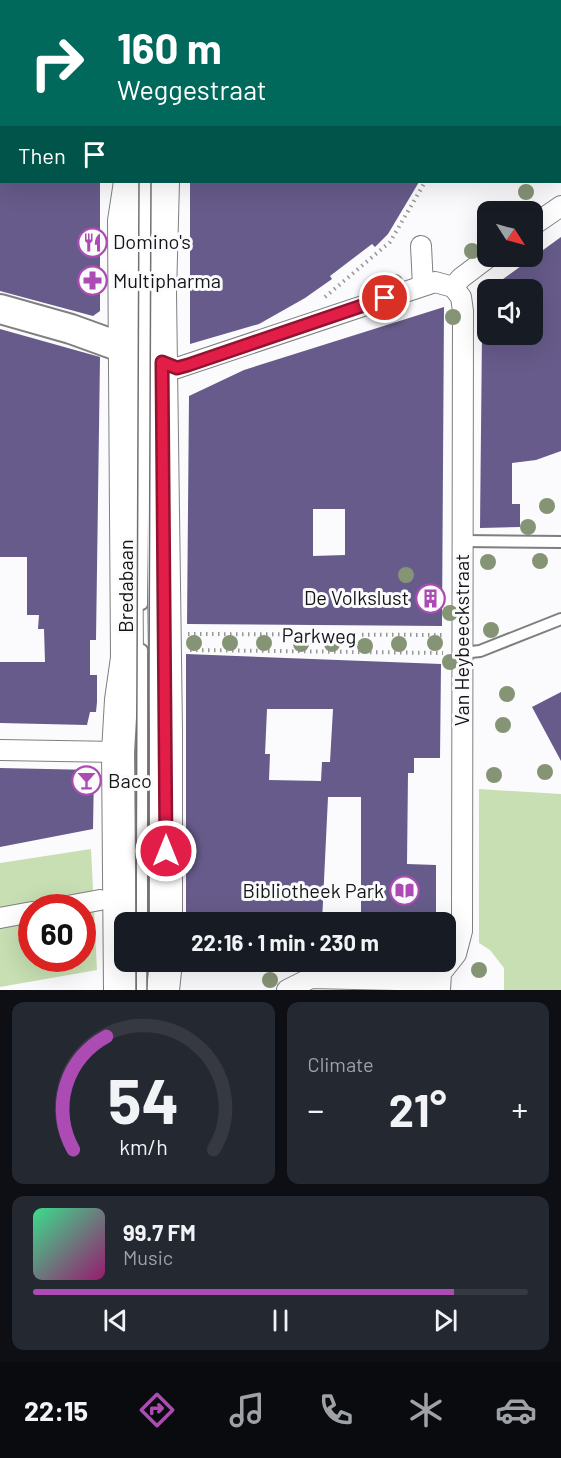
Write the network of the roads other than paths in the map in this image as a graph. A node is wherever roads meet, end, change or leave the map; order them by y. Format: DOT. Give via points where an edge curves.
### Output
graph roads {
  1 [pos="130,183"];
  2 [pos="145,183"];
  3 [pos="163,183"];
  4 [pos="561,206"];
  5 [pos="543,218"];
  6 [pos="421,246"];
  7 [pos="477,266"];
  8 [pos="423,286"];
  9 [pos="453,287"];
  10 [pos="0,309"];
  11 [pos="144,355"];
  12 [pos="462,541"];
  13 [pos="561,542"];
  14 [pos="561,619"];
  15 [pos="142,620"];
  16 [pos="142,643"];
  17 [pos="455,653"];
  18 [pos="174,661"];
  19 [pos="142,712"];
  20 [pos="0,750"];
  21 [pos="118,752"];
  22 [pos="100,900"];
  23 [pos="96,901"];
  24 [pos="142,912"];
  25 [pos="166,912"];
  26 [pos="18,915"];
  27 [pos="0,918"];
  28 [pos="142,972"];
  29 [pos="165,972"];
  30 [pos="440,985"];
  31 [pos="120,990"];
  32 [pos="142,990"];
  33 [pos="163,990"];
  34 [pos="286,990"];
  1 -- 11 [label="main road, Bredabaan" via="124,221"];
  2 -- 11 [label="lane, Bredabaan"];
  3 -- 11 [label="main road, Bredabaan" via="160,293"];
  4 -- 5 [label="street"];
  6 -- 8 [label="street"];
  7 -- 9 [label="street"];
  8 -- 9 [label="street" via="435,282"];
  8 -- 11 [label="street" via="177,368"];
  9 -- 12 [label="street, Van Heybeeckstraat" via="461,297 463,311"];
  10 -- 11 [label="main road"];
  11 -- 15 [label="lane, Bredabaan"];
  11 -- 18 [label="main road, Bredabaan"];
  11 -- 21 [label="main road, Bredabaan"];
  12 -- 13 [label="lane"];
  12 -- 17 [label="street, Van Heybeeckstraat"];
  14 -- 17 [label="lane" via="480,651"];
  16 -- 19 [label="lane, Bredabaan"];
  17 -- 30 [label="street, Van Heybeeckstraat" via="462,931 456,954 441,973"];
  18 -- 19 [label="lane"];
  18 -- 25 [label="main road, Bredabaan"];
  19 -- 24 [label="lane, Bredabaan"];
  20 -- 21 [label="street"];
  21 -- 31 [label="main road, Bredabaan"];
  22 -- 23 [label="street"];
  26 -- 27 [label="street"];
  28 -- 32 [label="lane"];
  29 -- 33 [label="main road"];
  30 -- 34 [label="street" via="311,978"];
}
